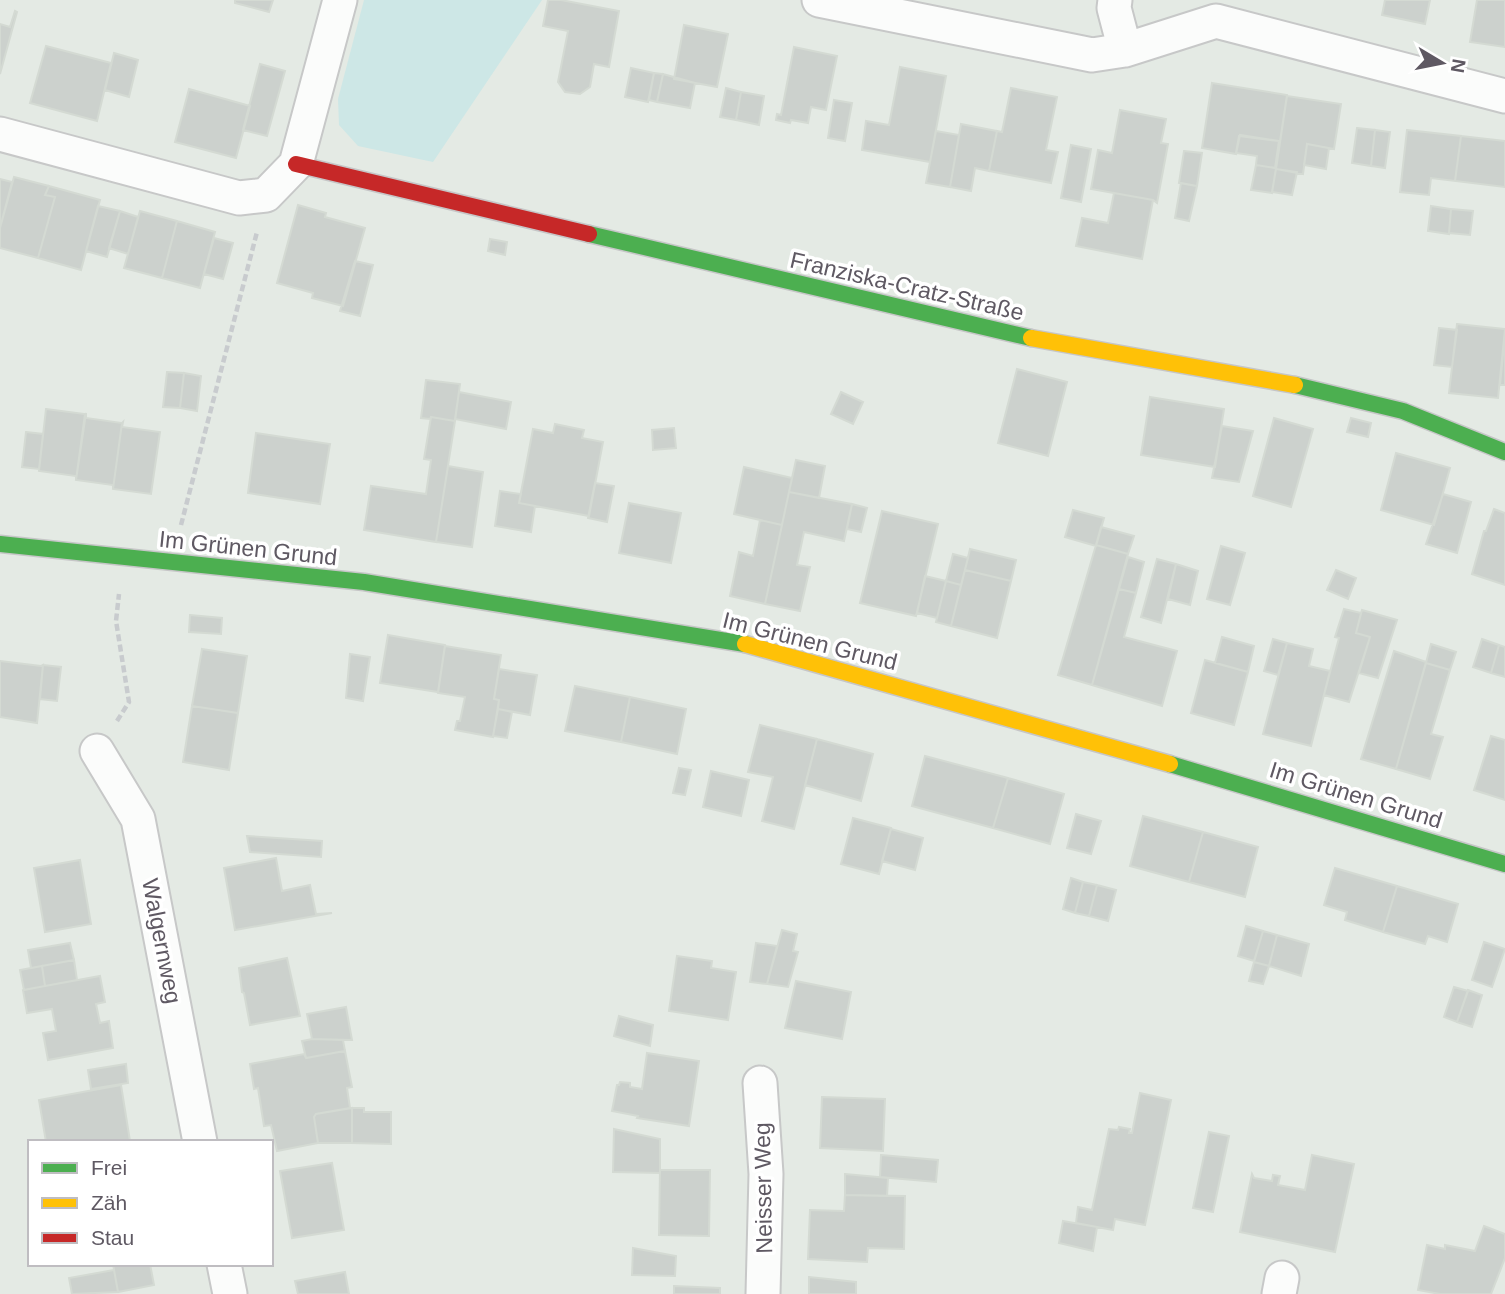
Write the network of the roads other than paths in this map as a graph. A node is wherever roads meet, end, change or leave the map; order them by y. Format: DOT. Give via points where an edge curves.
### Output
graph roads {
  1 [pos="340,0"];
  2 [pos="819,0"];
  3 [pos="1115,0"];
  4 [pos="1125,50"];
  5 [pos="1505,96"];
  6 [pos="0,134"];
  7 [pos="296,164"];
  8 [pos="1505,452"];
  9 [pos="0,544"];
  10 [pos="97,751"];
  11 [pos="1505,864"];
  12 [pos="760,1083"];
  13 [pos="201,1140"];
  14 [pos="224,1266"];
  15 [pos="230,1294"];
  16 [pos="763,1294"];
  1 -- 7 [label="street"];
  2 -- 4 [label="street" via="1092,55"];
  3 -- 4 [label="street"];
  4 -- 5 [label="street" via="1216,21"];
  6 -- 7 [label="street" via="239,198 266,195"];
  7 -- 8 [label="street, Franziska-Cratz-Straße" via="1003,333 1289,383 1403,411"];
  9 -- 11 [label="street, Im Grünen Grund" via="364,583 753,645"];
  10 -- 13 [label="street, Walgernweg" via="138,819"];
  12 -- 16 [label="street, Neisser Weg" via="766,1174"];
  14 -- 15 [label="street"];
}
